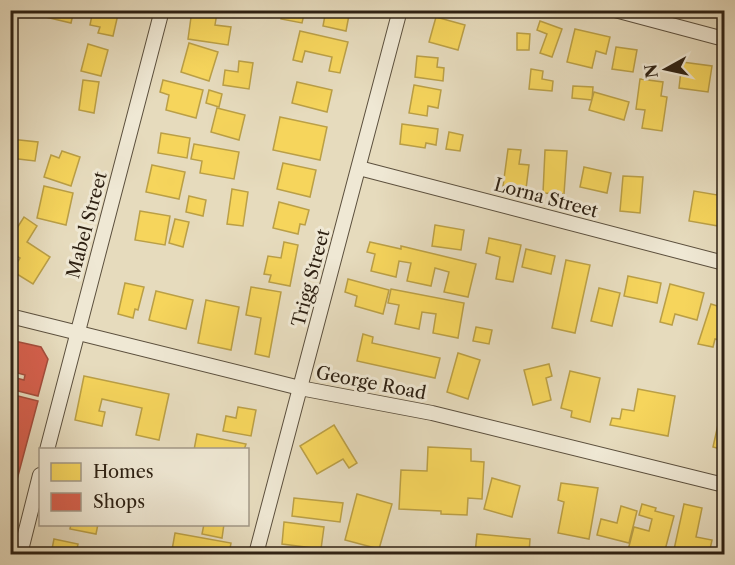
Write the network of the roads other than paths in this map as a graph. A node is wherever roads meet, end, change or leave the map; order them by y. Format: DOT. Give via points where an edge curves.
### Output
graph roads {
  1 [pos="162,10"];
  2 [pos="400,10"];
  3 [pos="615,10"];
  4 [pos="724,39"];
  5 [pos="359,168"];
  6 [pos="724,263"];
  7 [pos="10,316"];
  8 [pos="77,333"];
  9 [pos="300,388"];
  10 [pos="48,448"];
  11 [pos="39,479"];
  12 [pos="724,485"];
  13 [pos="20,555"];
  14 [pos="256,555"];
  1 -- 8 [label="street, Mabel Street"];
  2 -- 5 [label="street, Trigg Street"];
  3 -- 4 [label="street"];
  5 -- 6 [label="street, Lorna Street"];
  5 -- 9 [label="street, Trigg Street"];
  7 -- 8 [label="street, George Road"];
  8 -- 9 [label="street, George Road"];
  8 -- 10 [label="street, Mabel Street"];
  9 -- 12 [label="street, George Road" via="432,413"];
  9 -- 14 [label="street, Trigg Street"];
  11 -- 13 [label="street"];
}
